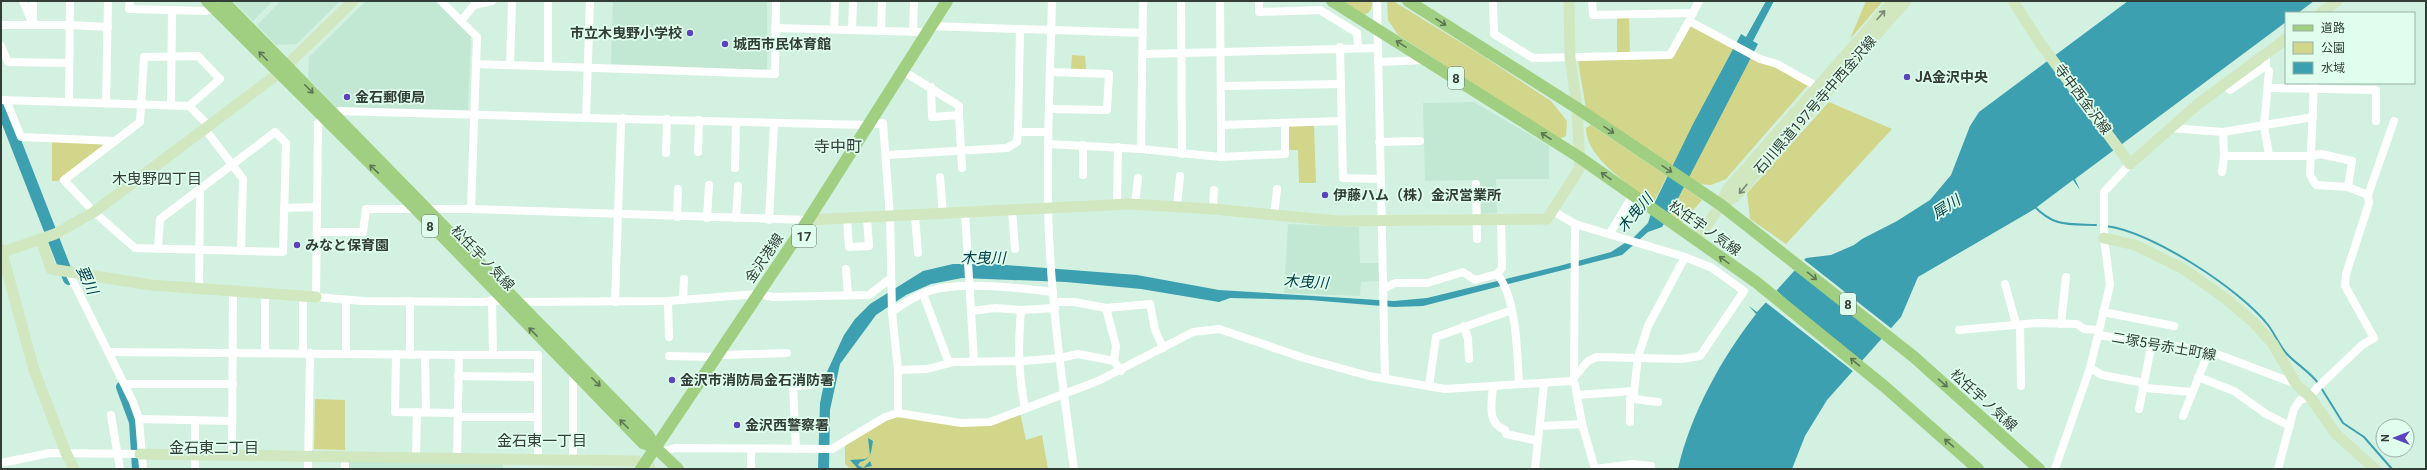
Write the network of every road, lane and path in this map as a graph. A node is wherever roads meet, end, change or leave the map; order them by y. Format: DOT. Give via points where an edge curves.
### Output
graph roads {
  1 [pos="23,1"];
  2 [pos="33,1"];
  3 [pos="70,1"];
  4 [pos="108,1"];
  5 [pos="130,1"];
  6 [pos="441,1"];
  7 [pos="492,1"];
  8 [pos="512,1"];
  9 [pos="548,1"];
  10 [pos="590,1"];
  11 [pos="776,1"];
  12 [pos="836,1"];
  13 [pos="853,1"];
  14 [pos="882,1"];
  15 [pos="914,1"];
  16 [pos="948,1"];
  17 [pos="956,1"];
  18 [pos="1052,1"];
  19 [pos="1143,1"];
  20 [pos="1181,1"];
  21 [pos="1220,1"];
  22 [pos="1259,1"];
  23 [pos="1332,1"];
  24 [pos="1377,1"];
  25 [pos="1408,1"];
  26 [pos="1493,1"];
  27 [pos="1569,1"];
  28 [pos="1592,1"];
  29 [pos="1699,1"];
  30 [pos="1893,1"];
  31 [pos="1906,1"];
  32 [pos="2013,1"];
  33 [pos="2337,1"];
  34 [pos="352,2"];
  35 [pos="214,3"];
  36 [pos="172,10"];
  37 [pos="2322,12"];
  38 [pos="1693,13"];
  39 [pos="1689,21"];
  40 [pos="461,22"];
  41 [pos="33,25"];
  42 [pos="70,25"];
  43 [pos="1,26"];
  44 [pos="934,26"];
  45 [pos="108,28"];
  46 [pos="775,28"];
  47 [pos="834,29"];
  48 [pos="1378,29"];
  49 [pos="852,30"];
  50 [pos="1020,30"];
  51 [pos="1051,30"];
  52 [pos="881,31"];
  53 [pos="1143,33"];
  54 [pos="920,39"];
  55 [pos="2285,40"];
  56 [pos="1,46"];
  57 [pos="1340,47"];
  58 [pos="1358,47"];
  59 [pos="1377,48"];
  60 [pos="1182,52"];
  61 [pos="1222,52"];
  62 [pos="1143,54"];
  63 [pos="171,56"];
  64 [pos="1570,57"];
  65 [pos="1427,60"];
  66 [pos="1378,62"];
  67 [pos="69,63"];
  68 [pos="476,64"];
  69 [pos="510,65"];
  70 [pos="548,66"];
  71 [pos="588,68"];
  72 [pos="282,69"];
  73 [pos="2269,70"];
  74 [pos="1050,72"];
  75 [pos="908,74"];
  76 [pos="1341,84"];
  77 [pos="1221,86"];
  78 [pos="2314,86"];
  79 [pos="2352,86"];
  80 [pos="930,87"];
  81 [pos="1818,87"];
  82 [pos="2268,88"];
  83 [pos="3,100"];
  84 [pos="69,102"];
  85 [pos="106,103"];
  86 [pos="140,103"];
  87 [pos="170,104"];
  88 [pos="189,106"];
  89 [pos="1577,108"];
  90 [pos="1050,109"];
  91 [pos="475,114"];
  92 [pos="959,115"];
  93 [pos="328,116"];
  94 [pos="2313,117"];
  95 [pos="586,118"];
  96 [pos="623,118"];
  97 [pos="667,119"];
  98 [pos="699,120"];
  99 [pos="1341,121"];
  100 [pos="2376,121"];
  101 [pos="2394,121"];
  102 [pos="736,122"];
  103 [pos="774,123"];
  104 [pos="1284,124"];
  105 [pos="871,125"];
  106 [pos="1221,125"];
  107 [pos="2264,126"];
  108 [pos="207,128"];
  109 [pos="2170,128"];
  110 [pos="1018,132"];
  111 [pos="1048,132"];
  112 [pos="2222,132"];
  113 [pos="115,141"];
  114 [pos="1420,141"];
  115 [pos="1380,142"];
  116 [pos="1048,144"];
  117 [pos="1083,145"];
  118 [pos="1118,147"];
  119 [pos="1141,149"];
  120 [pos="961,150"];
  121 [pos="698,152"];
  122 [pos="666,153"];
  123 [pos="1182,154"];
  124 [pos="886,155"];
  125 [pos="2269,155"];
  126 [pos="1221,156"];
  127 [pos="2224,156"];
  128 [pos="2310,156"];
  129 [pos="1579,157"];
  130 [pos="2128,160"];
  131 [pos="232,164"];
  132 [pos="734,168"];
  133 [pos="962,168"];
  134 [pos="2222,172"];
  135 [pos="1083,175"];
  136 [pos="1180,176"];
  137 [pos="940,177"];
  138 [pos="1138,178"];
  139 [pos="1380,179"];
  140 [pos="1476,184"];
  141 [pos="709,185"];
  142 [pos="738,186"];
  143 [pos="2348,187"];
  144 [pos="1277,188"];
  145 [pos="200,189"];
  146 [pos="678,189"];
  147 [pos="1214,190"];
  148 [pos="1633,195"];
  149 [pos="2368,195"];
  150 [pos="1117,204"];
  151 [pos="1135,204"];
  152 [pos="1720,205"];
  153 [pos="1177,206"];
  154 [pos="317,207"];
  155 [pos="284,208"];
  156 [pos="414,208"];
  157 [pos="1048,208"];
  158 [pos="427,209"];
  159 [pos="471,209"];
  160 [pos="1212,209"];
  161 [pos="1012,210"];
  162 [pos="1553,210"];
  163 [pos="94,212"];
  164 [pos="965,213"];
  165 [pos="943,214"];
  166 [pos="618,215"];
  167 [pos="915,216"];
  168 [pos="1274,216"];
  169 [pos="677,217"];
  170 [pos="890,217"];
  171 [pos="707,218"];
  172 [pos="736,218"];
  173 [pos="1501,218"];
  174 [pos="867,219"];
  175 [pos="1477,219"];
  176 [pos="770,220"];
  177 [pos="811,220"];
  178 [pos="847,220"];
  179 [pos="1382,221"];
  180 [pos="1575,224"];
  181 [pos="317,232"];
  182 [pos="1610,233"];
  183 [pos="48,237"];
  184 [pos="2104,238"];
  185 [pos="1477,239"];
  186 [pos="1696,240"];
  187 [pos="158,249"];
  188 [pos="1015,249"];
  189 [pos="200,250"];
  190 [pos="2,251"];
  191 [pos="241,251"];
  192 [pos="918,253"];
  193 [pos="1685,257"];
  194 [pos="846,269"];
  195 [pos="66,272"];
  196 [pos="2066,277"];
  197 [pos="891,278"];
  198 [pos="684,280"];
  199 [pos="1500,280"];
  200 [pos="2004,284"];
  201 [pos="969,286"];
  202 [pos="199,288"];
  203 [pos="1383,289"];
  204 [pos="233,290"];
  205 [pos="1053,290"];
  206 [pos="265,293"];
  207 [pos="923,294"];
  208 [pos="760,295"];
  209 [pos="848,295"];
  210 [pos="304,296"];
  211 [pos="316,297"];
  212 [pos="496,299"];
  213 [pos="346,300"];
  214 [pos="683,300"];
  215 [pos="410,301"];
  216 [pos="668,301"];
  217 [pos="517,302"];
  218 [pos="614,302"];
  219 [pos="1054,305"];
  220 [pos="1106,308"];
  221 [pos="1021,310"];
  222 [pos="1512,310"];
  223 [pos="892,312"];
  224 [pos="970,312"];
  225 [pos="2103,312"];
  226 [pos="2061,324"];
  227 [pos="2018,325"];
  228 [pos="1464,326"];
  229 [pos="2174,326"];
  230 [pos="1959,330"];
  231 [pos="2099,332"];
  232 [pos="669,337"];
  233 [pos="2152,342"];
  234 [pos="1163,348"];
  235 [pos="2209,351"];
  236 [pos="109,352"];
  237 [pos="233,353"];
  238 [pos="265,353"];
  239 [pos="307,353"];
  240 [pos="787,353"];
  241 [pos="346,354"];
  242 [pos="396,354"];
  243 [pos="410,354"];
  244 [pos="425,355"];
  245 [pos="459,355"];
  246 [pos="493,355"];
  247 [pos="669,356"];
  248 [pos="719,356"];
  249 [pos="1638,357"];
  250 [pos="1060,358"];
  251 [pos="1469,359"];
  252 [pos="1018,360"];
  253 [pos="974,361"];
  254 [pos="1114,361"];
  255 [pos="949,363"];
  256 [pos="2090,368"];
  257 [pos="576,369"];
  258 [pos="898,370"];
  259 [pos="1121,370"];
  260 [pos="458,376"];
  261 [pos="2198,377"];
  262 [pos="538,378"];
  263 [pos="1385,378"];
  264 [pos="1572,379"];
  265 [pos="1518,383"];
  266 [pos="126,384"];
  267 [pos="233,384"];
  268 [pos="1544,384"];
  269 [pos="2296,384"];
  270 [pos="811,385"];
  271 [pos="2144,385"];
  272 [pos="1429,386"];
  273 [pos="1493,386"];
  274 [pos="2021,386"];
  275 [pos="2192,392"];
  276 [pos="1064,395"];
  277 [pos="1577,395"];
  278 [pos="1634,395"];
  279 [pos="2310,398"];
  280 [pos="1658,402"];
  281 [pos="1025,409"];
  282 [pos="2139,409"];
  283 [pos="417,412"];
  284 [pos="426,412"];
  285 [pos="898,413"];
  286 [pos="111,414"];
  287 [pos="458,415"];
  288 [pos="2183,416"];
  289 [pos="538,417"];
  290 [pos="139,419"];
  291 [pos="195,420"];
  292 [pos="232,421"];
  293 [pos="1630,422"];
  294 [pos="1582,424"];
  295 [pos="1540,426"];
  296 [pos="2290,426"];
  297 [pos="1538,441"];
  298 [pos="658,449"];
  299 [pos="750,449"];
  300 [pos="796,449"];
  301 [pos="66,453"];
  302 [pos="118,453"];
  303 [pos="139,454"];
  304 [pos="195,455"];
  305 [pos="232,456"];
  306 [pos="308,456"];
  307 [pos="345,457"];
  308 [pos="416,458"];
  309 [pos="457,458"];
  310 [pos="538,460"];
  311 [pos="572,460"];
  312 [pos="1,463"];
  313 [pos="1651,466"];
  314 [pos="647,467"];
  315 [pos="2056,468"];
  316 [pos="74,469"];
  317 [pos="120,469"];
  318 [pos="143,469"];
  319 [pos="195,469"];
  320 [pos="308,469"];
  321 [pos="345,469"];
  322 [pos="678,469"];
  323 [pos="751,469"];
  324 [pos="1074,469"];
  325 [pos="1535,469"];
  326 [pos="1596,469"];
  327 [pos="1978,469"];
  328 [pos="2039,469"];
  329 [pos="2278,469"];
  330 [pos="2375,469"];
  1 -- 41 [label="street"];
  2 -- 41 [label="street"];
  3 -- 42 [label="street"];
  4 -- 45 [label="street"];
  5 -- 36 [label="street" via="129,9"];
  6 -- 40 [label="street"];
  7 -- 40 [label="street" via="474,6"];
  8 -- 69 [label="street"];
  9 -- 70 [label="street"];
  10 -- 71 [label="street"];
  11 -- 46 [label="street"];
  12 -- 47 [label="street"];
  13 -- 49 [label="street"];
  14 -- 52 [label="street"];
  15 -- 54 [label="street"];
  16 -- 44 [label="main road, 金沢港線 / 17"];
  17 -- 44 [label="main road, 金沢港線 / 17"];
  18 -- 51 [label="street"];
  19 -- 53 [label="street"];
  20 -- 60 [label="street"];
  21 -- 61 [label="street"];
  22 -- 58 [label="street" via="1259,12 1320,10 1357,33"];
  23 -- 48 [label="main road, 松任宇ノ気線 / 8"];
  24 -- 48 [label="street"];
  25 -- 89 [label="main road, 松任宇ノ気線 / 8, one-way"];
  26 -- 64 [label="street" via="1494,34 1533,58"];
  27 -- 64 [label="street"];
  28 -- 38 [label="street" via="1593,15"];
  29 -- 38 [label="street"];
  81 -- 30 [label="street, 石川県道197号寺中西金沢線, one-way"];
  31 -- 152 [label="street, 石川県道197号寺中西金沢線, one-way" via="1736,196"];
  32 -- 130 [label="street, 寺中西金沢線" via="2040,43"];
  33 -- 37 [label="street"];
  34 -- 72 [label="street"];
  35 -- 36 [label="street" via="206,11"];
  35 -- 72 [label="main road, 松任宇ノ気線 / 8"];
  36 -- 63 [label="street"];
  38 -- 39 [label="street"];
  39 -- 64 [label="street" via="1670,55"];
  39 -- 81 [label="street"];
  40 -- 68 [label="street" via="476,37"];
  41 -- 42 [label="street"];
  41 -- 43 [label="street"];
  42 -- 45 [label="street"];
  42 -- 67 [label="street"];
  44 -- 50 [label="street"];
  44 -- 54 [label="main road, 金沢港線 / 17"];
  45 -- 85 [label="street"];
  46 -- 47 [label="street"];
  46 -- 71 [label="street" via="774,74"];
  47 -- 49 [label="street"];
  48 -- 59 [label="street"];
  65 -- 48 [label="main road, 松任宇ノ気線 / 8, one-way"];
  49 -- 52 [label="street"];
  50 -- 51 [label="street"];
  50 -- 110 [label="street"];
  51 -- 53 [label="street"];
  51 -- 74 [label="street"];
  52 -- 54 [label="street"];
  53 -- 62 [label="street"];
  54 -- 75 [label="main road, 金沢港線 / 17"];
  54 -- 105 [label="main road, 金沢港線 / 17"];
  55 -- 109 [label="street"];
  56 -- 67 [label="street" via="8,62"];
  57 -- 58 [label="street"];
  57 -- 61 [label="street"];
  57 -- 76 [label="street"];
  58 -- 59 [label="street"];
  59 -- 66 [label="street"];
  60 -- 61 [label="street"];
  60 -- 62 [label="street"];
  60 -- 123 [label="street"];
  61 -- 77 [label="street"];
  62 -- 119 [label="street"];
  63 -- 86 [label="street" via="144,57"];
  63 -- 87 [label="street"];
  63 -- 88 [label="street" via="198,56 220,79"];
  64 -- 89 [label="street"];
  65 -- 66 [label="street"];
  129 -- 65 [label="main road, 松任宇ノ気線 / 8, one-way"];
  66 -- 115 [label="street"];
  67 -- 84 [label="street"];
  68 -- 69 [label="street"];
  68 -- 91 [label="street"];
  69 -- 70 [label="street"];
  70 -- 71 [label="street"];
  71 -- 95 [label="street"];
  72 -- 93 [label="main road, 松任宇ノ気線 / 8"];
  72 -- 108 [label="street"];
  73 -- 82 [label="street"];
  74 -- 90 [label="street"];
  74 -- 90 [label="street" via="1109,74 1107,110"];
  75 -- 80 [label="street"];
  75 -- 105 [label="main road, 金沢港線 / 17"];
  76 -- 77 [label="street"];
  76 -- 99 [label="street"];
  77 -- 106 [label="street"];
  78 -- 79 [label="street"];
  78 -- 82 [label="street"];
  78 -- 94 [label="street"];
  79 -- 100 [label="street" via="2376,90"];
  80 -- 92 [label="street" via="959,106"];
  80 -- 92 [label="street" via="932,117"];
  81 -- 152 [label="street, 石川県道197号寺中西金沢線" via="1727,190"];
  82 -- 107 [label="street"];
  83 -- 84 [label="street"];
  83 -- 113 [label="street" via="21,137"];
  84 -- 85 [label="street"];
  85 -- 86 [label="street"];
  86 -- 87 [label="street"];
  86 -- 113 [label="street" via="140,122"];
  87 -- 88 [label="street"];
  88 -- 108 [label="street"];
  89 -- 129 [label="street"];
  89 -- 152 [label="main road, 松任宇ノ気線 / 8, one-way"];
  90 -- 111 [label="street"];
  91 -- 93 [label="street" via="338,111"];
  91 -- 95 [label="street"];
  91 -- 159 [label="street"];
  92 -- 120 [label="street"];
  93 -- 154 [label="street" via="318,123"];
  156 -- 93 [label="main road, 松任宇ノ気線 / 8, one-way"];
  93 -- 158 [label="main road, 松任宇ノ気線 / 8"];
  94 -- 107 [label="street"];
  94 -- 128 [label="street"];
  95 -- 96 [label="street"];
  96 -- 97 [label="street"];
  96 -- 166 [label="street" via="620,124"];
  97 -- 98 [label="street"];
  97 -- 122 [label="street"];
  98 -- 102 [label="street"];
  98 -- 121 [label="street"];
  99 -- 104 [label="street"];
  99 -- 139 [label="street" via="1343,178"];
  101 -- 149 [label="street"];
  102 -- 103 [label="street"];
  102 -- 132 [label="street"];
  103 -- 105 [label="street"];
  103 -- 176 [label="street"];
  104 -- 106 [label="street"];
  104 -- 126 [label="street" via="1285,154"];
  105 -- 124 [label="street" via="883,123"];
  105 -- 177 [label="main road, 金沢港線 / 17"];
  106 -- 126 [label="street"];
  107 -- 112 [label="street"];
  107 -- 125 [label="street"];
  108 -- 131 [label="street"];
  108 -- 163 [label="street"];
  109 -- 112 [label="street"];
  109 -- 130 [label="street"];
  110 -- 111 [label="street"];
  110 -- 120 [label="street" via="1016,142 1007,148"];
  111 -- 116 [label="street"];
  112 -- 127 [label="street"];
  113 -- 163 [label="street" via="64,180"];
  114 -- 115 [label="street"];
  115 -- 139 [label="street"];
  116 -- 117 [label="street"];
  116 -- 157 [label="street"];
  117 -- 118 [label="street"];
  117 -- 135 [label="street"];
  118 -- 119 [label="street"];
  118 -- 150 [label="street"];
  119 -- 123 [label="street"];
  120 -- 124 [label="street"];
  120 -- 133 [label="street"];
  123 -- 126 [label="street"];
  124 -- 170 [label="street"];
  125 -- 127 [label="street"];
  125 -- 128 [label="street"];
  127 -- 134 [label="street"];
  128 -- 143 [label="street" via="2310,176 2316,185"];
  128 -- 143 [label="street" via="2321,154 2352,161"];
  148 -- 129 [label="main road, 松任宇ノ気線 / 8, one-way"];
  129 -- 162 [label="street" via="1580,168"];
  130 -- 184 [label="street" via="2104,192"];
  131 -- 145 [label="street"];
  131 -- 155 [label="street" via="275,132 286,143"];
  131 -- 191 [label="street" via="243,179"];
  136 -- 153 [label="street"];
  137 -- 165 [label="street"];
  138 -- 151 [label="street"];
  139 -- 179 [label="street"];
  140 -- 175 [label="street"];
  141 -- 171 [label="street"];
  142 -- 172 [label="street"];
  143 -- 149 [label="street"];
  144 -- 168 [label="street"];
  145 -- 187 [label="street" via="160,219"];
  145 -- 189 [label="street"];
  146 -- 169 [label="street"];
  147 -- 160 [label="street"];
  148 -- 182 [label="street"];
  148 -- 186 [label="main road, 松任宇ノ気線 / 8"];
  149 -- 279 [label="street" via="2369,203 2346,274 2345,286 2374,338 2362,345"];
  150 -- 151 [label="street"];
  150 -- 157 [label="street"];
  151 -- 153 [label="street"];
  152 -- 186 [label="street, 石川県道197号寺中西金沢線"];
  152 -- 328 [label="main road, 松任宇ノ気線 / 8, one-way" via="1914,357"];
  153 -- 160 [label="street"];
  154 -- 155 [label="street"];
  154 -- 181 [label="street"];
  155 -- 191 [label="street" via="283,252"];
  156 -- 158 [label="street"];
  156 -- 181 [label="street" via="366,209 363,232"];
  156 -- 212 [label="main road, 松任宇ノ気線 / 8"];
  157 -- 161 [label="street"];
  157 -- 205 [label="street"];
  158 -- 159 [label="street"];
  158 -- 217 [label="main road, 松任宇ノ気線 / 8"];
  159 -- 166 [label="street"];
  160 -- 168 [label="street"];
  161 -- 164 [label="street"];
  161 -- 188 [label="street"];
  162 -- 173 [label="street" via="1547,220"];
  162 -- 180 [label="street"];
  163 -- 183 [label="street"];
  163 -- 187 [label="street" via="135,248"];
  164 -- 165 [label="street"];
  164 -- 201 [label="street"];
  165 -- 167 [label="street"];
  166 -- 169 [label="street"];
  166 -- 218 [label="street"];
  167 -- 170 [label="street"];
  167 -- 192 [label="street"];
  168 -- 179 [label="street" via="1338,221"];
  169 -- 171 [label="street"];
  170 -- 174 [label="street"];
  170 -- 197 [label="street"];
  171 -- 172 [label="street"];
  172 -- 176 [label="street"];
  173 -- 175 [label="street"];
  173 -- 199 [label="street"];
  174 -- 178 [label="street"];
  174 -- 178 [label="street" via="869,246 848,247"];
  175 -- 179 [label="street"];
  175 -- 185 [label="street"];
  176 -- 177 [label="street"];
  177 -- 178 [label="street"];
  177 -- 208 [label="main road, 金沢港線 / 17"];
  179 -- 203 [label="street"];
  180 -- 182 [label="street"];
  180 -- 264 [label="street"];
  181 -- 211 [label="street"];
  182 -- 193 [label="street"];
  183 -- 190 [label="street"];
  183 -- 195 [label="street" via="51,269"];
  184 -- 225 [label="street" via="2110,285"];
  184 -- 269 [label="street" via="2135,245 2182,268 2225,298 2253,322 2273,344"];
  327 -- 186 [label="main road, 松任宇ノ気線 / 8, one-way" via="1885,386 1756,282"];
  187 -- 189 [label="street"];
  189 -- 191 [label="street"];
  189 -- 202 [label="street"];
  190 -- 301 [label="street" via="34,370"];
  193 -- 249 [label="street" via="1648,326"];
  193 -- 249 [label="street" via="1712,268 1744,291 1700,356 1681,359"];
  194 -- 209 [label="street"];
  195 -- 202 [label="street" via="151,285"];
  195 -- 236 [label="street"];
  196 -- 226 [label="street"];
  197 -- 209 [label="street" via="870,294"];
  197 -- 223 [label="street"];
  198 -- 214 [label="street"];
  199 -- 203 [label="street" via="1475,280 1463,272 1427,283 1395,283"];
  199 -- 222 [label="street"];
  200 -- 227 [label="street"];
  201 -- 205 [label="street"];
  201 -- 207 [label="street"];
  201 -- 224 [label="street"];
  202 -- 204 [label="street"];
  203 -- 263 [label="street"];
  204 -- 206 [label="street"];
  204 -- 237 [label="street"];
  205 -- 219 [label="street"];
  206 -- 210 [label="street"];
  206 -- 238 [label="street"];
  207 -- 223 [label="street" via="908,300"];
  207 -- 255 [label="street"];
  208 -- 209 [label="street"];
  208 -- 214 [label="street"];
  208 -- 248 [label="main road, 金沢港線 / 17"];
  210 -- 211 [label="street"];
  210 -- 239 [label="street"];
  211 -- 213 [label="street"];
  212 -- 215 [label="street"];
  212 -- 217 [label="street"];
  212 -- 246 [label="street"];
  257 -- 212 [label="main road, 松任宇ノ気線 / 8, one-way"];
  213 -- 215 [label="street"];
  213 -- 241 [label="street"];
  214 -- 216 [label="street"];
  215 -- 243 [label="street"];
  216 -- 218 [label="street"];
  216 -- 232 [label="street"];
  217 -- 218 [label="street"];
  217 -- 257 [label="main road, 松任宇ノ気線 / 8"];
  219 -- 220 [label="street" via="1074,302"];
  219 -- 221 [label="street"];
  219 -- 250 [label="street"];
  220 -- 234 [label="street" via="1150,304 1154,330"];
  220 -- 254 [label="street" via="1116,346"];
  221 -- 224 [label="street" via="995,308"];
  221 -- 252 [label="street"];
  222 -- 228 [label="street"];
  222 -- 265 [label="street" via="1517,341"];
  223 -- 258 [label="street"];
  224 -- 253 [label="street"];
  225 -- 229 [label="street"];
  225 -- 231 [label="street"];
  226 -- 227 [label="street, 二塚5号赤土町線"];
  226 -- 231 [label="street, 二塚5号赤土町線" via="2077,324 2084,329"];
  227 -- 230 [label="street, 二塚5号赤土町線"];
  227 -- 274 [label="street"];
  228 -- 251 [label="street" via="1468,339"];
  228 -- 272 [label="street" via="1436,337"];
  231 -- 233 [label="street, 二塚5号赤土町線"];
  231 -- 256 [label="street"];
  233 -- 235 [label="street, 二塚5号赤土町線"];
  233 -- 271 [label="street"];
  234 -- 259 [label="street"];
  234 -- 263 [label="street" via="1194,332 1219,329 1304,358"];
  235 -- 261 [label="street"];
  235 -- 269 [label="street, 二塚5号赤土町線"];
  236 -- 237 [label="street"];
  236 -- 266 [label="street"];
  237 -- 238 [label="street"];
  237 -- 267 [label="street"];
  238 -- 239 [label="street"];
  239 -- 241 [label="street"];
  239 -- 306 [label="street"];
  240 -- 248 [label="street"];
  241 -- 242 [label="street"];
  242 -- 243 [label="street"];
  242 -- 283 [label="street" via="395,412"];
  243 -- 244 [label="street"];
  244 -- 245 [label="street"];
  244 -- 284 [label="street"];
  245 -- 246 [label="street"];
  245 -- 260 [label="street"];
  246 -- 262 [label="street" via="538,355"];
  247 -- 248 [label="street"];
  248 -- 298 [label="main road, 金沢港線 / 17"];
  249 -- 264 [label="street" via="1597,357 1588,361"];
  249 -- 278 [label="street"];
  250 -- 252 [label="street"];
  250 -- 254 [label="street" via="1078,354"];
  250 -- 276 [label="street"];
  252 -- 253 [label="street"];
  252 -- 281 [label="street"];
  253 -- 255 [label="street"];
  254 -- 259 [label="street"];
  255 -- 258 [label="street" via="927,369"];
  256 -- 271 [label="street" via="2102,375"];
  256 -- 315 [label="street"];
  257 -- 298 [label="main road, 松任宇ノ気線 / 8" via="643,443"];
  257 -- 311 [label="street"];
  258 -- 285 [label="street"];
  259 -- 276 [label="street"];
  260 -- 262 [label="street"];
  260 -- 287 [label="street"];
  261 -- 275 [label="street"];
  261 -- 296 [label="street" via="2234,391 2266,414"];
  262 -- 289 [label="street"];
  263 -- 272 [label="street"];
  264 -- 268 [label="street"];
  264 -- 277 [label="street"];
  265 -- 268 [label="street"];
  265 -- 273 [label="street"];
  266 -- 267 [label="street"];
  266 -- 290 [label="street"];
  267 -- 292 [label="street"];
  268 -- 295 [label="street"];
  269 -- 279 [label="street"];
  270 -- 300 [label="street" via="793,386"];
  271 -- 275 [label="street" via="2146,388"];
  271 -- 282 [label="street"];
  272 -- 273 [label="street" via="1445,389"];
  273 -- 297 [label="street" via="1492,417 1497,427 1505,430 1506,434"];
  275 -- 288 [label="street"];
  276 -- 281 [label="street"];
  276 -- 324 [label="street"];
  277 -- 278 [label="street"];
  277 -- 294 [label="street"];
  278 -- 280 [label="street"];
  278 -- 293 [label="street" via="1630,398"];
  279 -- 296 [label="street" via="2300,400 2294,408"];
  279 -- 330 [label="street" via="2336,434"];
  281 -- 285 [label="street" via="990,422 961,423"];
  283 -- 284 [label="street"];
  283 -- 308 [label="street"];
  284 -- 287 [label="street"];
  285 -- 300 [label="street" via="885,417 832,449"];
  286 -- 302 [label="street"];
  287 -- 289 [label="street"];
  287 -- 309 [label="street"];
  289 -- 310 [label="street"];
  290 -- 291 [label="street"];
  290 -- 303 [label="street"];
  291 -- 292 [label="street"];
  291 -- 304 [label="street"];
  292 -- 305 [label="street"];
  294 -- 295 [label="street"];
  294 -- 326 [label="street"];
  295 -- 297 [label="street"];
  296 -- 329 [label="street"];
  297 -- 325 [label="street"];
  298 -- 299 [label="street"];
  298 -- 314 [label="main road, 金沢港線 / 17"];
  298 -- 322 [label="main road, 松任宇ノ気線 / 8"];
  299 -- 300 [label="street"];
  299 -- 323 [label="street"];
  301 -- 302 [label="street"];
  301 -- 312 [label="street" via="50,453"];
  301 -- 316 [label="street"];
  302 -- 303 [label="street"];
  302 -- 317 [label="street"];
  303 -- 304 [label="street"];
  303 -- 318 [label="street"];
  304 -- 305 [label="street"];
  304 -- 319 [label="street"];
  305 -- 306 [label="street"];
  306 -- 307 [label="street"];
  306 -- 320 [label="street"];
  307 -- 308 [label="street"];
  307 -- 321 [label="street"];
  308 -- 309 [label="street"];
  309 -- 310 [label="street"];
  310 -- 311 [label="street"];
  311 -- 314 [label="street"];
  313 -- 326 [label="street" via="1632,464"];
}
